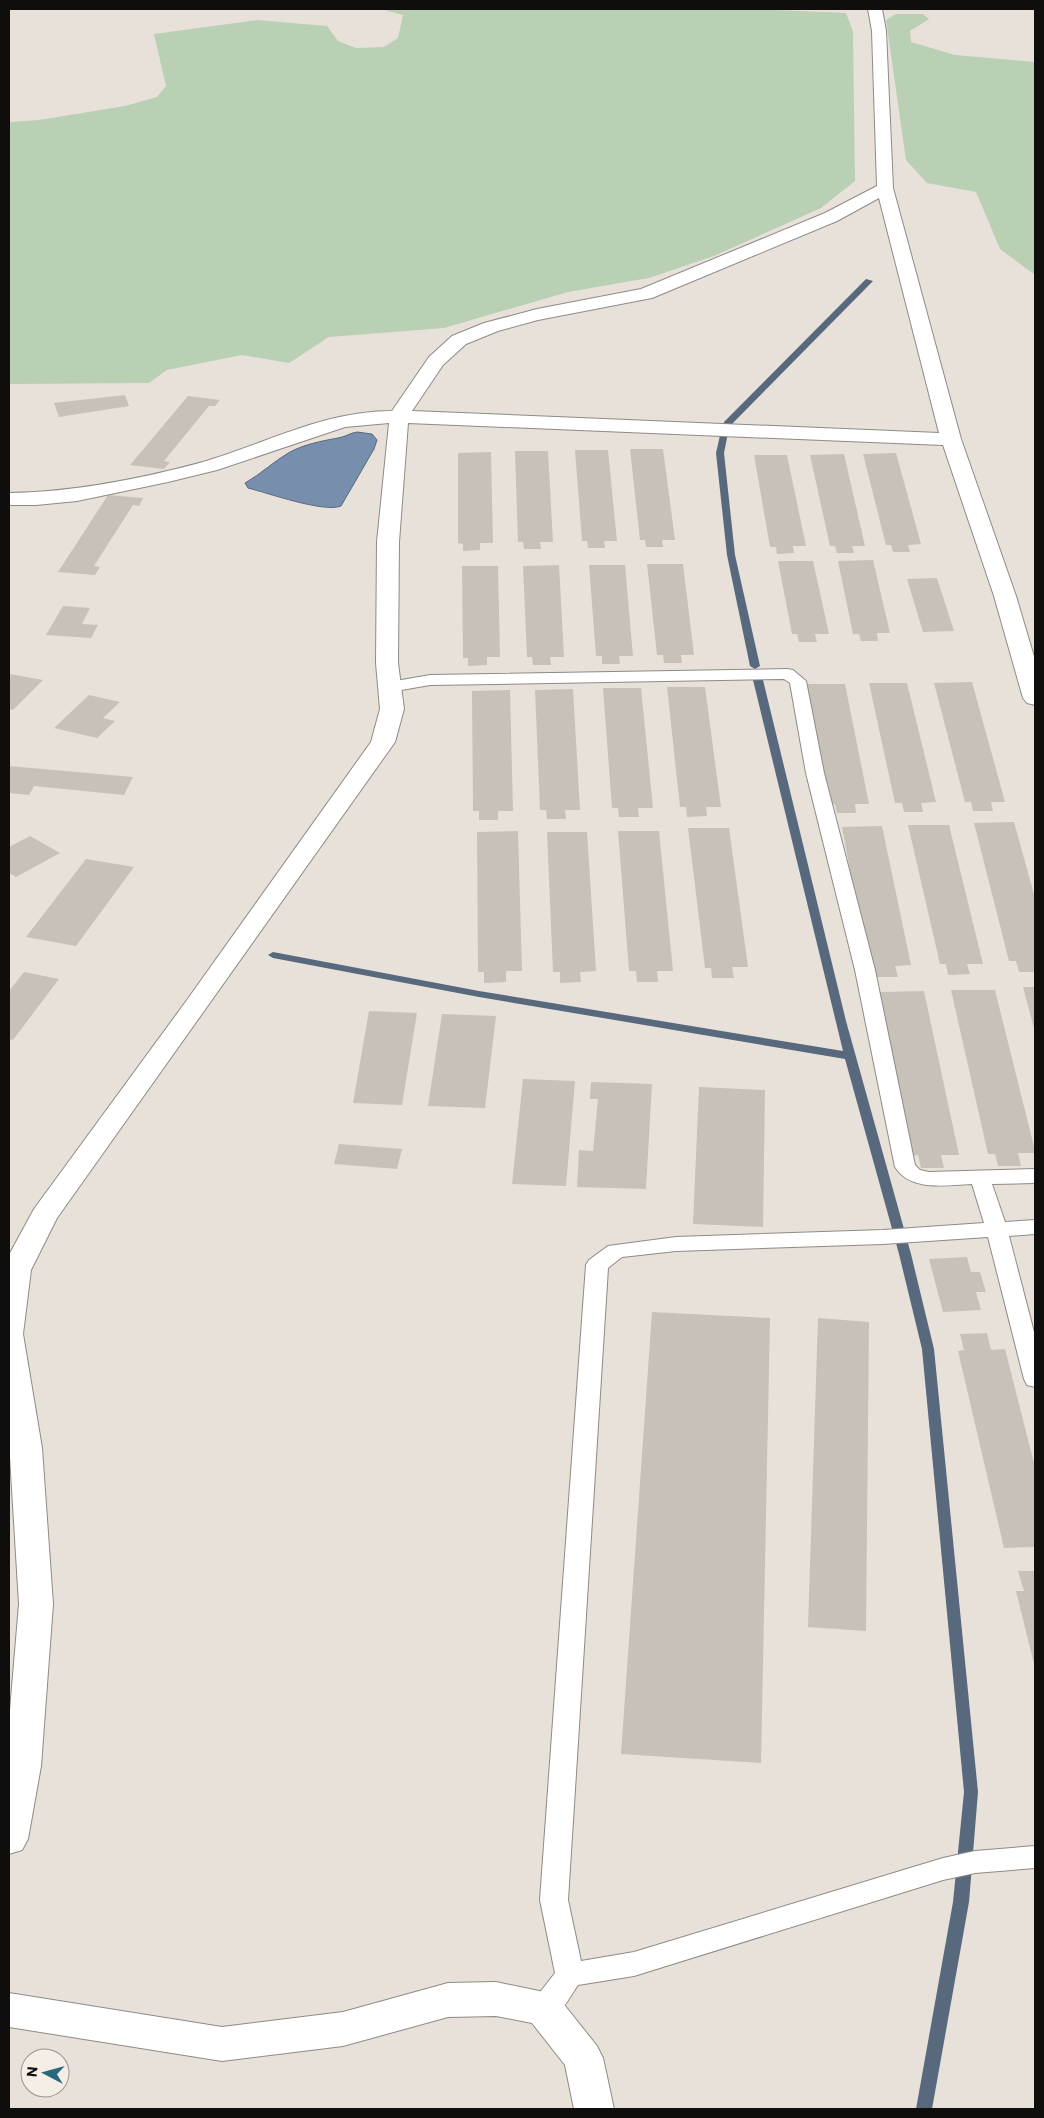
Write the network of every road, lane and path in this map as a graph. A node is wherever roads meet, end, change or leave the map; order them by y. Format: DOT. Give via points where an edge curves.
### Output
graph roads {
  1 [pos="875,9"];
  2 [pos="886,188"];
  3 [pos="399,417"];
  4 [pos="951,439"];
  5 [pos="9,498"];
  6 [pos="390,687"];
  7 [pos="1035,698"];
  8 [pos="1035,1176"];
  9 [pos="980,1178"];
  10 [pos="1035,1227"];
  11 [pos="997,1230"];
  12 [pos="9,1331"];
  13 [pos="9,1337"];
  14 [pos="1035,1378"];
  15 [pos="9,1839"];
  16 [pos="1035,1857"];
  17 [pos="570,1975"];
  18 [pos="544,2009"];
  19 [pos="9,2010"];
  20 [pos="594,2109"];
  1 -- 2 [label="street" via="879,31"];
  2 -- 3 [label="street" via="832,217 646,294 537,314 460,340 436,360"];
  2 -- 4 [label="street"];
  3 -- 4 [label="street"];
  3 -- 5 [label="street" via="342,422 210,466 77,495 36,500"];
  3 -- 6 [label="street" via="388,542 387,663"];
  4 -- 7 [label="street" via="1005,596"];
  6 -- 9 [label="lane" via="430,680 777,674 787,674 798,681 815,774 865,970 905,1167 913,1175 930,1179"];
  6 -- 12 [label="street" via="392,710 383,742 44,1216 16,1270"];
  8 -- 9 [label="lane"];
  9 -- 11 [label="lane"];
  10 -- 11 [label="lane"];
  11 -- 14 [label="lane"];
  11 -- 17 [label="lane" via="676,1244 616,1251 597,1265 554,1900"];
  13 -- 15 [label="street" via="26,1448 36,1604 23,1766"];
  16 -- 17 [label="lane" via="975,1862 943,1869 634,1964"];
  17 -- 18 [label="lane"];
  18 -- 19 [label="street" via="496,1999 448,2000 343,2029 222,2044"];
  18 -- 20 [label="street" via="583,2058"];
}
